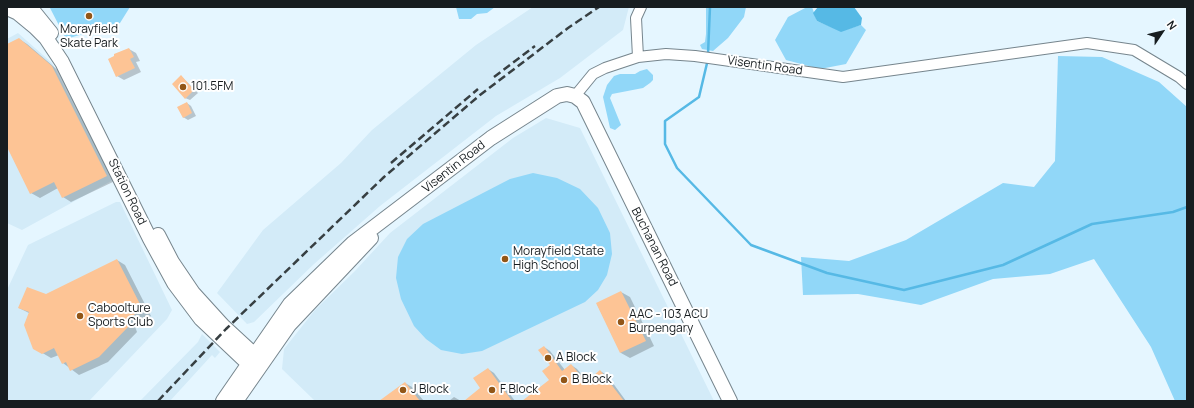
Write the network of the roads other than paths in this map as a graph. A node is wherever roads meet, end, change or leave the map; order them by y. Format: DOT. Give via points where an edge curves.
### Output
graph roads {
  1 [pos="30,7"];
  2 [pos="642,7"];
  3 [pos="7,8"];
  4 [pos="638,57"];
  5 [pos="1187,84"];
  6 [pos="575,96"];
  7 [pos="255,363"];
  8 [pos="223,401"];
  9 [pos="236,401"];
  10 [pos="730,401"];
  1 -- 7 [label="main road, Station Road" via="45,24 73,71 182,278"];
  2 -- 4 [label="street" via="636,18"];
  3 -- 7 [label="main road, Station Road" via="36,27 62,62 174,284 201,318"];
  4 -- 5 [label="street, Visentin Road" via="666,54 695,56 843,77 1087,43 1134,50"];
  4 -- 6 [label="street, Visentin Road" via="593,74"];
  6 -- 7 [label="main road, Visentin Road" via="557,96 491,138 384,221 374,225 300,292 280,316"];
  6 -- 10 [label="main road, Buchanan Road" via="583,102"];
  7 -- 8 [label="main road"];
  7 -- 9 [label="main road"];
}
